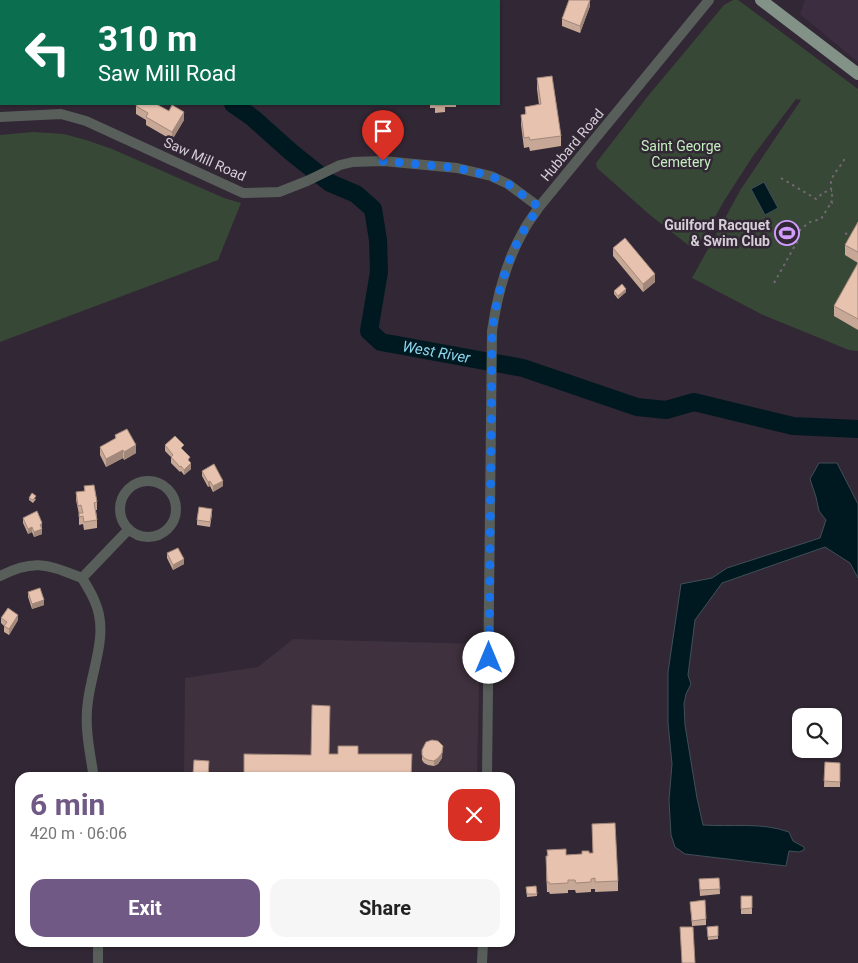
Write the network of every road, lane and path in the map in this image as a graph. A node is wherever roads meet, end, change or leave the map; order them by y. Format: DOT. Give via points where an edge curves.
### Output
graph roads {
  1 [pos="709,0"];
  2 [pos="761,0"];
  3 [pos="858,74"];
  4 [pos="0,117"];
  5 [pos="841,158"];
  6 [pos="781,178"];
  7 [pos="832,191"];
  8 [pos="539,207"];
  9 [pos="793,228"];
  10 [pos="845,233"];
  11 [pos="799,234"];
  12 [pos="854,239"];
  13 [pos="774,283"];
  14 [pos="128,529"];
  15 [pos="0,576"];
  16 [pos="82,578"];
  17 [pos="93,772"];
  18 [pos="487,772"];
  19 [pos="98,947"];
  20 [pos="483,947"];
  21 [pos="98,963"];
  22 [pos="482,963"];
  1 -- 8 [label="street, Hubbard Road"];
  2 -- 3 [label="main road"];
  4 -- 8 [label="street, Saw Mill Road" via="61,114 86,121 243,193 279,192 340,164 383,161 474,171 491,176 522,193"];
  5 -- 7 [label="path" via="844,160 833,177"];
  6 -- 7 [label="path" via="816,199 824,192"];
  7 -- 11 [label="path" via="832,203 822,220 806,224"];
  8 -- 18 [label="street, Hubbard Road" via="523,231 502,280 492,331"];
  9 -- 11 [label="path" via="794,233"];
  10 -- 12 [label="path"];
  11 -- 13 [label="path" via="798,242"];
  14 -- 14 [label="street" via="149,536 162,532 171,524 175,502 170,491 160,483 150,481 139,482 129,488 120,508"];
  14 -- 16 [label="street"];
  15 -- 16 [label="street" via="28,566 44,565"];
  16 -- 17 [label="street" via="96,602 100,620 100,640 87,702"];
  19 -- 21 [label="street"];
  20 -- 22 [label="street"];
}
